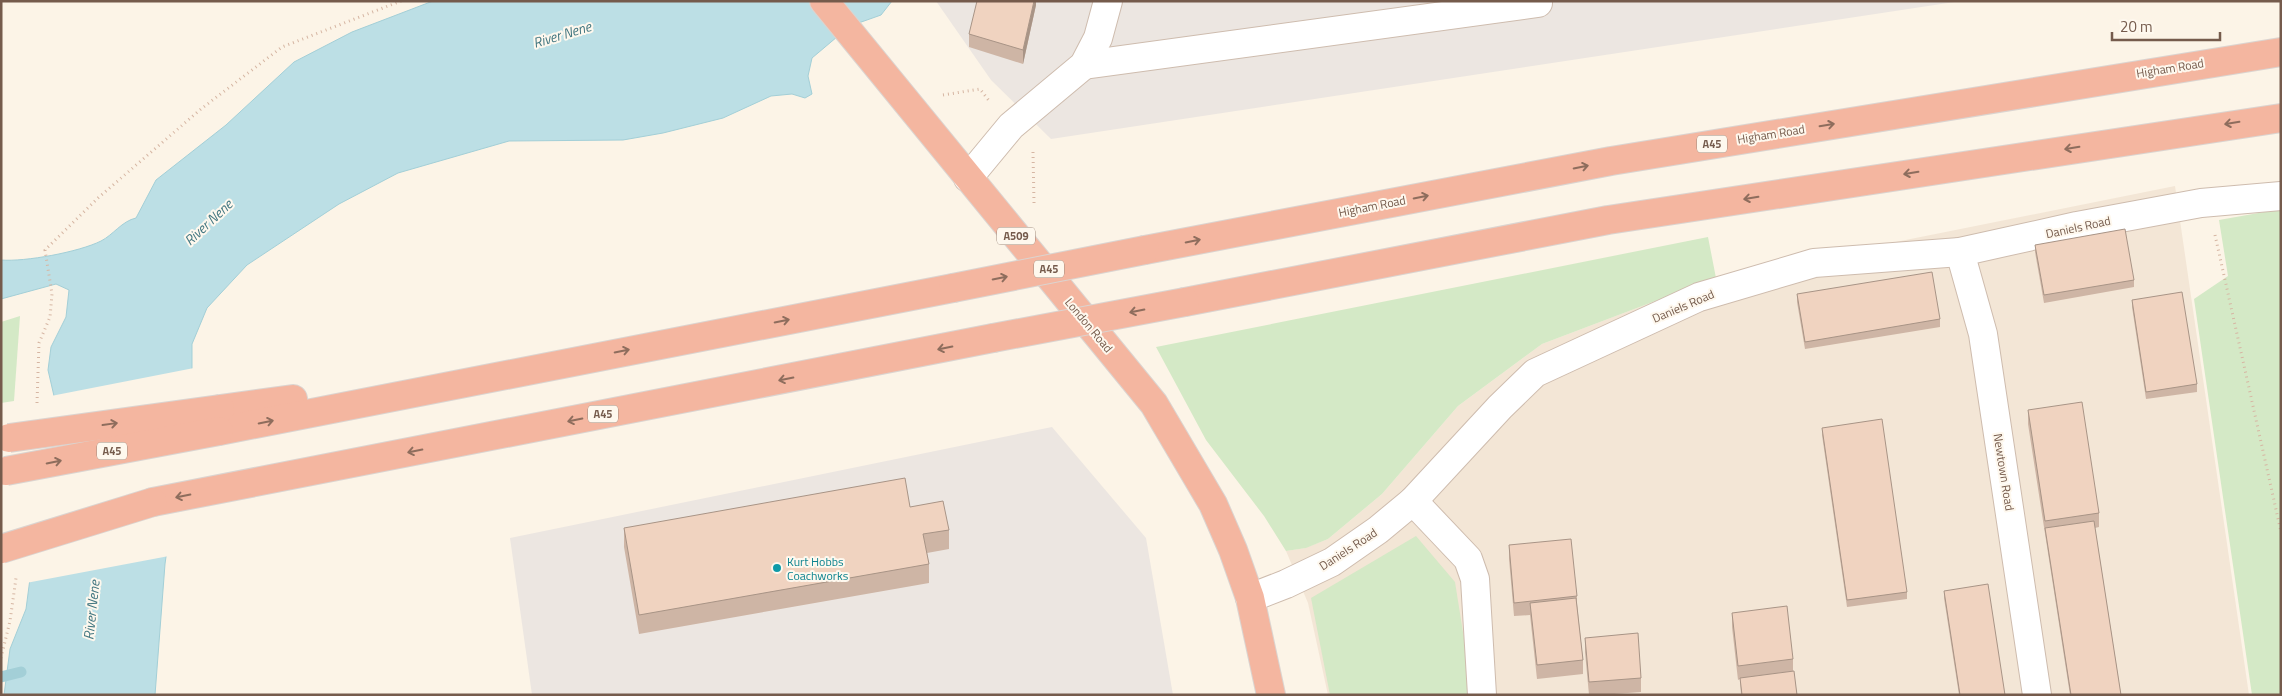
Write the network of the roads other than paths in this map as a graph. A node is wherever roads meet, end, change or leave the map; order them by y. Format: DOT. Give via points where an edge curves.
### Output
graph roads {
  1 [pos="824,1"];
  2 [pos="1108,1"];
  3 [pos="1538,1"];
  4 [pos="2273,51"];
  5 [pos="1084,65"];
  6 [pos="2281,118"];
  7 [pos="968,178"];
  8 [pos="2281,196"];
  9 [pos="1960,252"];
  10 [pos="219,420"];
  11 [pos="5,438"];
  12 [pos="4,471"];
  13 [pos="1413,501"];
  14 [pos="153,502"];
  15 [pos="1,530"];
  16 [pos="1,549"];
  17 [pos="1250,598"];
  18 [pos="1271,695"];
  19 [pos="1482,695"];
  20 [pos="2038,695"];
  1 -- 7 [label="highway, London Road / A509"];
  2 -- 5 [label="street" via="1098,38"];
  3 -- 5 [label="street"];
  10 -- 4 [label="highway, Higham Road / A45, one-way, bridge" via="574,360 1611,161"];
  5 -- 7 [label="street" via="1012,126"];
  6 -- 14 [label="highway, A45, one-way, bridge" via="1608,220"];
  7 -- 17 [label="highway, London Road / A509" via="1154,404 1213,504"];
  8 -- 9 [label="street, Daniels Road" via="2200,203"];
  9 -- 13 [label="street, Daniels Road" via="1814,263 1699,297 1535,373"];
  9 -- 20 [label="street, Newtown Road" via="1983,334"];
  11 -- 10 [label="highway, one-way, bridge"];
  12 -- 10 [label="highway, A45, one-way, bridge"];
  13 -- 17 [label="street, Daniels Road" via="1332,562"];
  13 -- 19 [label="street" via="1471,566 1475,579"];
  14 -- 15 [label="highway, A45, bridge"];
  14 -- 16 [label="highway, A45, bridge"];
  17 -- 18 [label="highway, London Road / A509"];
}
